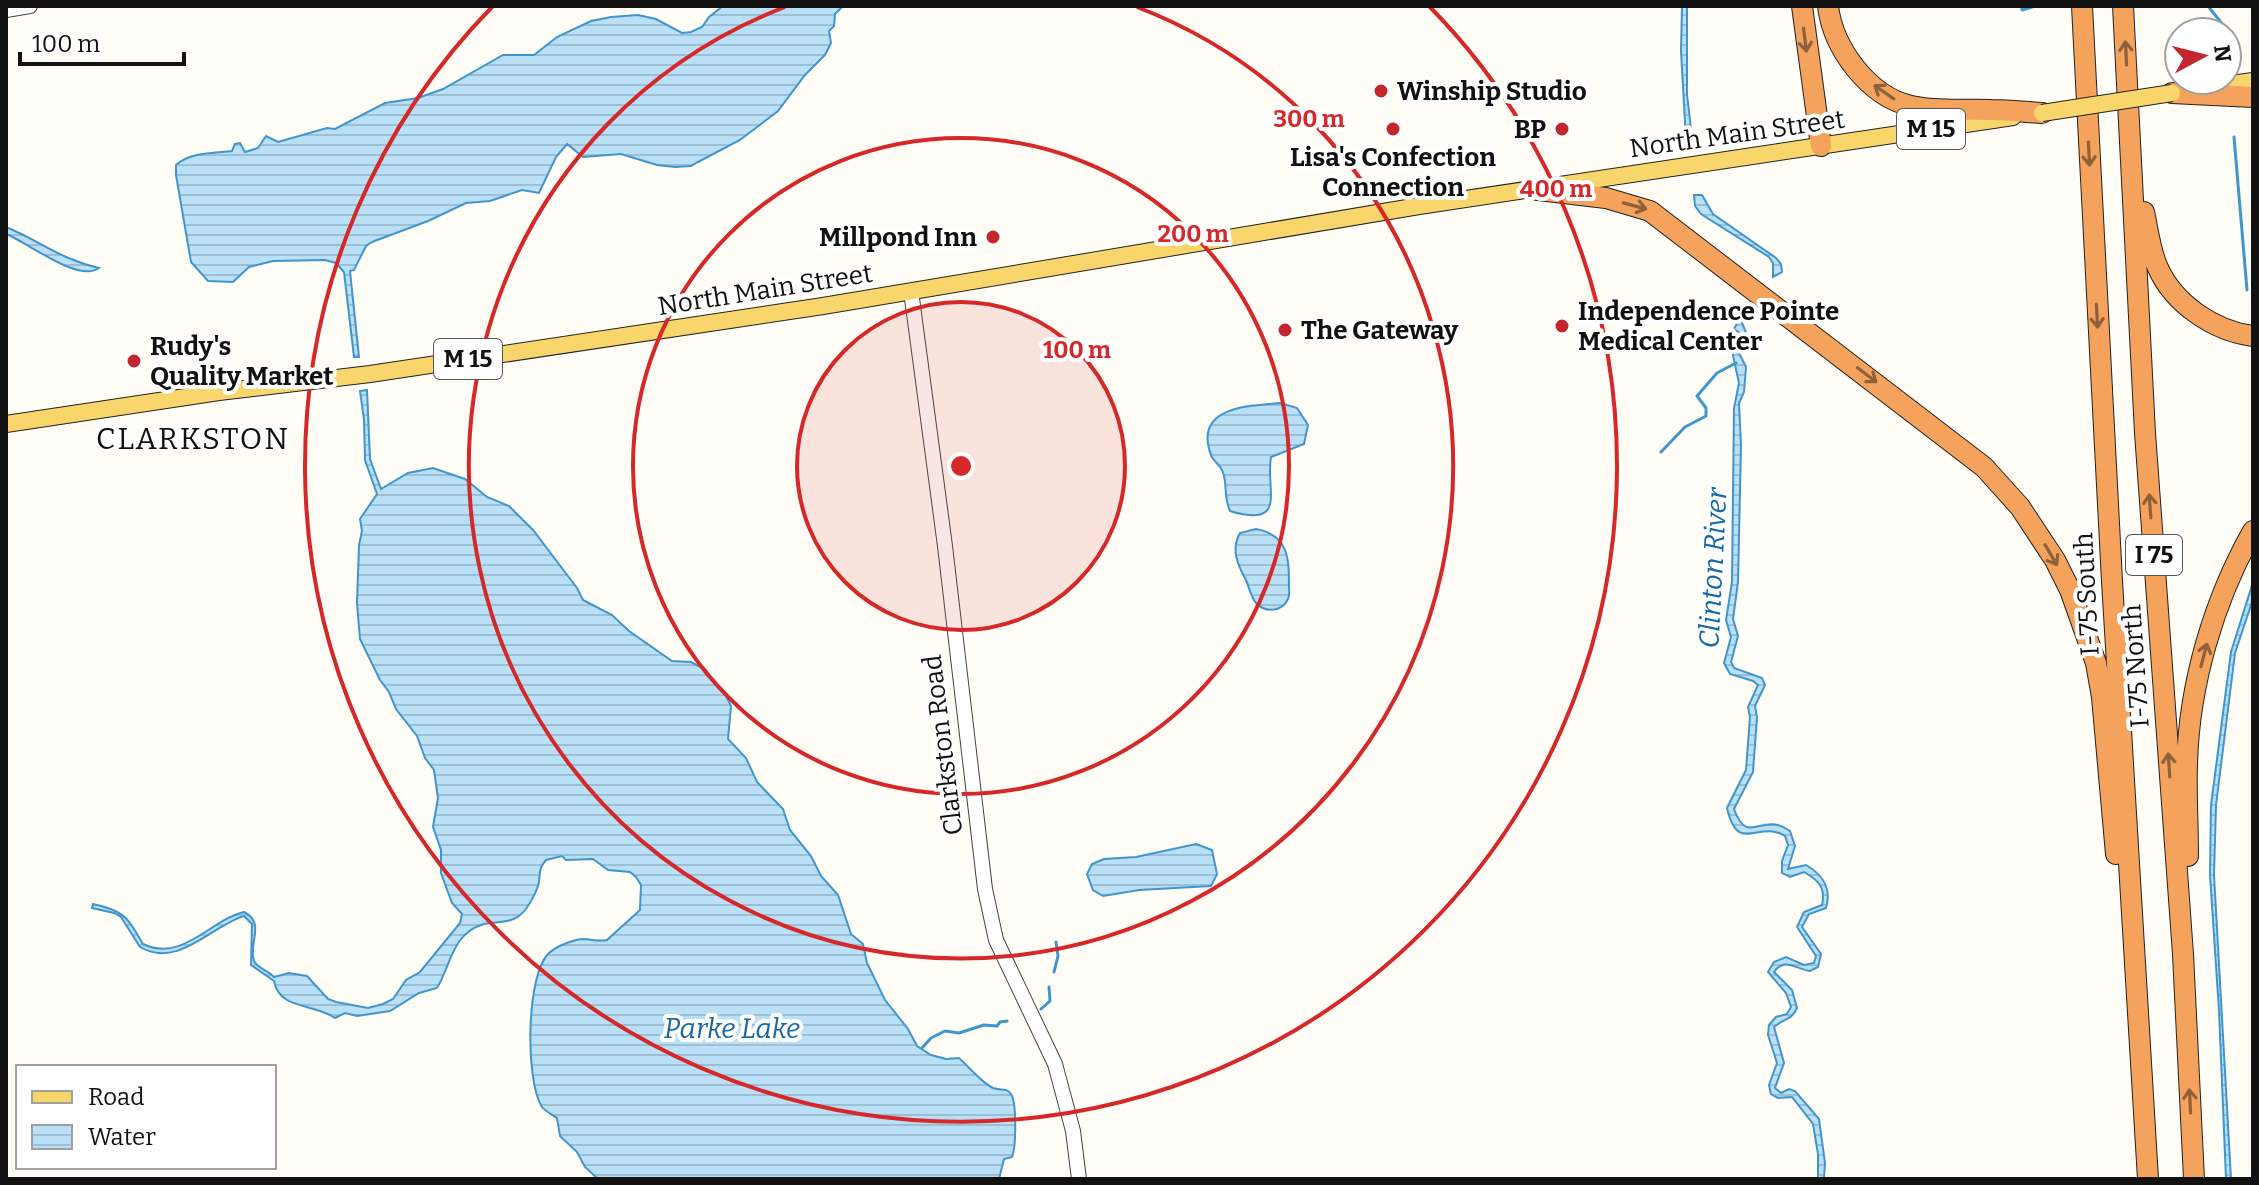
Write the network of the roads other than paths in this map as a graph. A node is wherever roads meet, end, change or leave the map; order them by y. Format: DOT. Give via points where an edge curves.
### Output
graph roads {
  1 [pos="30,6"];
  2 [pos="1802,6"];
  3 [pos="1828,6"];
  4 [pos="2068,6"];
  5 [pos="2082,6"];
  6 [pos="2123,6"];
  7 [pos="6,10"];
  8 [pos="2086,76"];
  9 [pos="2163,94"];
  10 [pos="2233,96"];
  11 [pos="2253,97"];
  12 [pos="2042,113"];
  13 [pos="1821,146"];
  14 [pos="2132,155"];
  15 [pos="1530,189"];
  16 [pos="911,291"];
  17 [pos="2253,336"];
  18 [pos="6,424"];
  19 [pos="2253,531"];
  20 [pos="2183,954"];
  21 [pos="2137,1004"];
  22 [pos="1079,1179"];
  23 [pos="2148,1179"];
  24 [pos="2194,1179"];
  1 -- 7 [label="street"];
  2 -- 13 [label="highway, one-way"];
  12 -- 3 [label="highway, one-way" via="1942,109 1893,100 1856,69 1833,31"];
  4 -- 8 [label="highway"];
  5 -- 8 [label="highway, I-75 South / I 75"];
  14 -- 6 [label="highway, I-75 North / I 75, one-way"];
  8 -- 21 [label="highway, I-75 South / I 75, one-way"];
  9 -- 12 [label="main road, M 15, bridge"];
  10 -- 11 [label="highway"];
  12 -- 13 [label="main road, North Main Street / M 15"];
  13 -- 15 [label="main road, North Main Street / M 15"];
  14 -- 17 [label="highway" via="2157,266 2168,285 2214,324"];
  20 -- 14 [label="highway, I-75 North / I 75, one-way" via="2145,433"];
  15 -- 16 [label="main road, North Main Street / M 15"];
  15 -- 21 [label="highway, one-way" via="1606,198 1650,211 1984,467 2020,507 2070,590 2096,663"];
  16 -- 18 [label="main road, North Main Street / M 15"];
  16 -- 22 [label="street, Clarkston Road" via="987,902 996,940 1055,1064"];
  20 -- 19 [label="highway, one-way" via="2190,939 2190,725 2218,607"];
  24 -- 20 [label="highway, I-75 North / I 75, one-way"];
  21 -- 23 [label="highway, I-75 South / I 75"];
}
